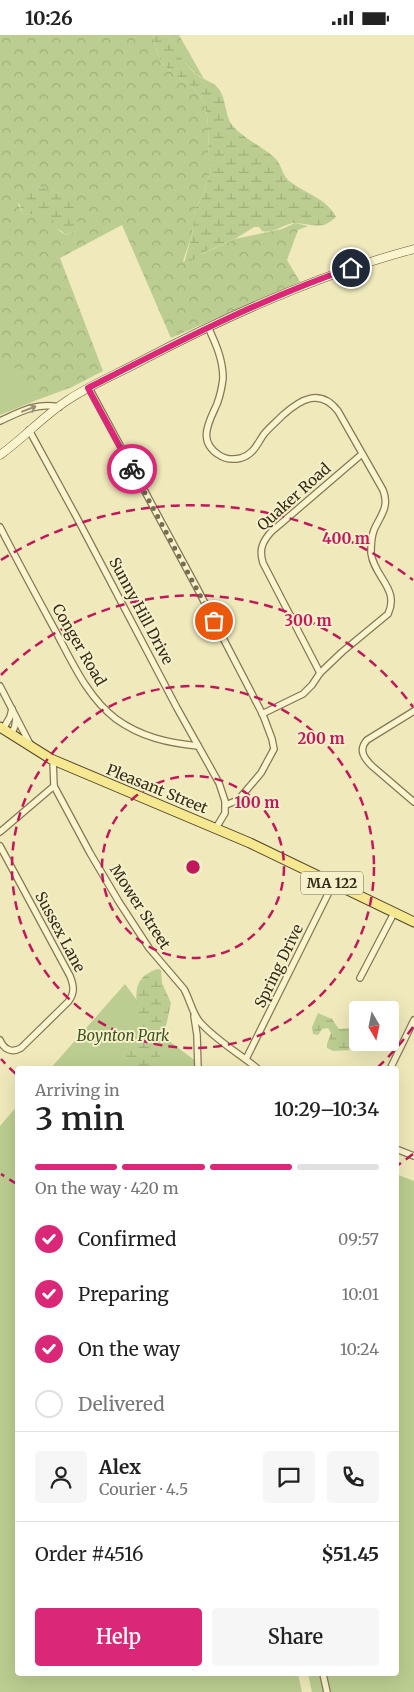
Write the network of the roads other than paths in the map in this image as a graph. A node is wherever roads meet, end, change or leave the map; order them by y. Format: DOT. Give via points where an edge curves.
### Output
graph roads {
  1 [pos="414,249"];
  2 [pos="208,327"];
  3 [pos="88,388"];
  4 [pos="59,407"];
  5 [pos="0,421"];
  6 [pos="29,431"];
  7 [pos="362,454"];
  8 [pos="0,455"];
  9 [pos="0,527"];
  10 [pos="320,673"];
  11 [pos="0,686"];
  12 [pos="12,709"];
  13 [pos="414,711"];
  14 [pos="262,714"];
  15 [pos="16,716"];
  16 [pos="5,731"];
  17 [pos="198,746"];
  18 [pos="32,748"];
  19 [pos="53,760"];
  20 [pos="54,786"];
  21 [pos="414,802"];
  22 [pos="226,805"];
  23 [pos="216,828"];
  24 [pos="0,832"];
  25 [pos="0,846"];
  26 [pos="333,884"];
  27 [pos="394,913"];
  28 [pos="414,922"];
  29 [pos="360,978"];
  30 [pos="193,1012"];
  31 [pos="414,1020"];
  32 [pos="0,1041"];
  33 [pos="246,1059"];
  34 [pos="198,1066"];
  35 [pos="254,1066"];
  36 [pos="391,1066"];
  37 [pos="399,1150"];
  38 [pos="414,1156"];
  39 [pos="323,1676"];
  40 [pos="327,1692"];
  1 -- 2 [label="street" via="280,294"];
  2 -- 3 [label="street"];
  2 -- 7 [label="street" via="223,372 219,398 206,431 214,451 230,459 248,455 264,433 295,405 311,398 324,400 335,408"];
  3 -- 4 [label="street"];
  3 -- 14 [label="street"];
  5 -- 4 [label="street, one-way" via="34,406"];
  4 -- 6 [label="street"];
  6 -- 8 [label="street"];
  6 -- 17 [label="street, Sunny Hill Drive"];
  7 -- 10 [label="street" via="385,498 385,509 373,533 371,552 376,569 390,591 391,605 384,619"];
  7 -- 10 [label="street, Quaker Road" via="271,532 262,544 263,563"];
  9 -- 17 [label="street, Conger Road" via="70,659 102,707 148,736"];
  10 -- 14 [label="street" via="304,694"];
  11 -- 12 [label="street"];
  12 -- 15 [label="street"];
  12 -- 16 [label="street"];
  13 -- 21 [label="street" via="364,743 362,752 366,761"];
  14 -- 22 [label="street" via="274,747 272,754 238,800"];
  15 -- 16 [label="street" via="16,726"];
  15 -- 18 [label="street"];
  16 -- 18 [label="main road, Pleasant Street / MA 122"];
  17 -- 22 [label="street, Sunny Hill Drive" via="219,783"];
  18 -- 19 [label="main road, Pleasant Street / MA 122"];
  19 -- 20 [label="street, Mower Street"];
  19 -- 23 [label="main road, Pleasant Street / MA 122"];
  20 -- 24 [label="street"];
  20 -- 30 [label="street, Mower Street" via="119,902 149,948 184,989"];
  22 -- 23 [label="street"];
  23 -- 26 [label="main road, Pleasant Street / MA 122"];
  25 -- 32 [label="street, Sussex Lane" via="74,989 70,999 21,1048 9,1050"];
  26 -- 27 [label="main road, Pleasant Street / MA 122"];
  26 -- 33 [label="street, Spring Drive"];
  27 -- 28 [label="main road, Pleasant Street / MA 122"];
  27 -- 29 [label="street"];
  30 -- 33 [label="street, Mower Street" via="212,1034"];
  30 -- 34 [label="street"];
  31 -- 36 [label="street"];
  33 -- 35 [label="street, Mower Street"];
  37 -- 38 [label="street"];
  39 -- 40 [label="street"];
}
